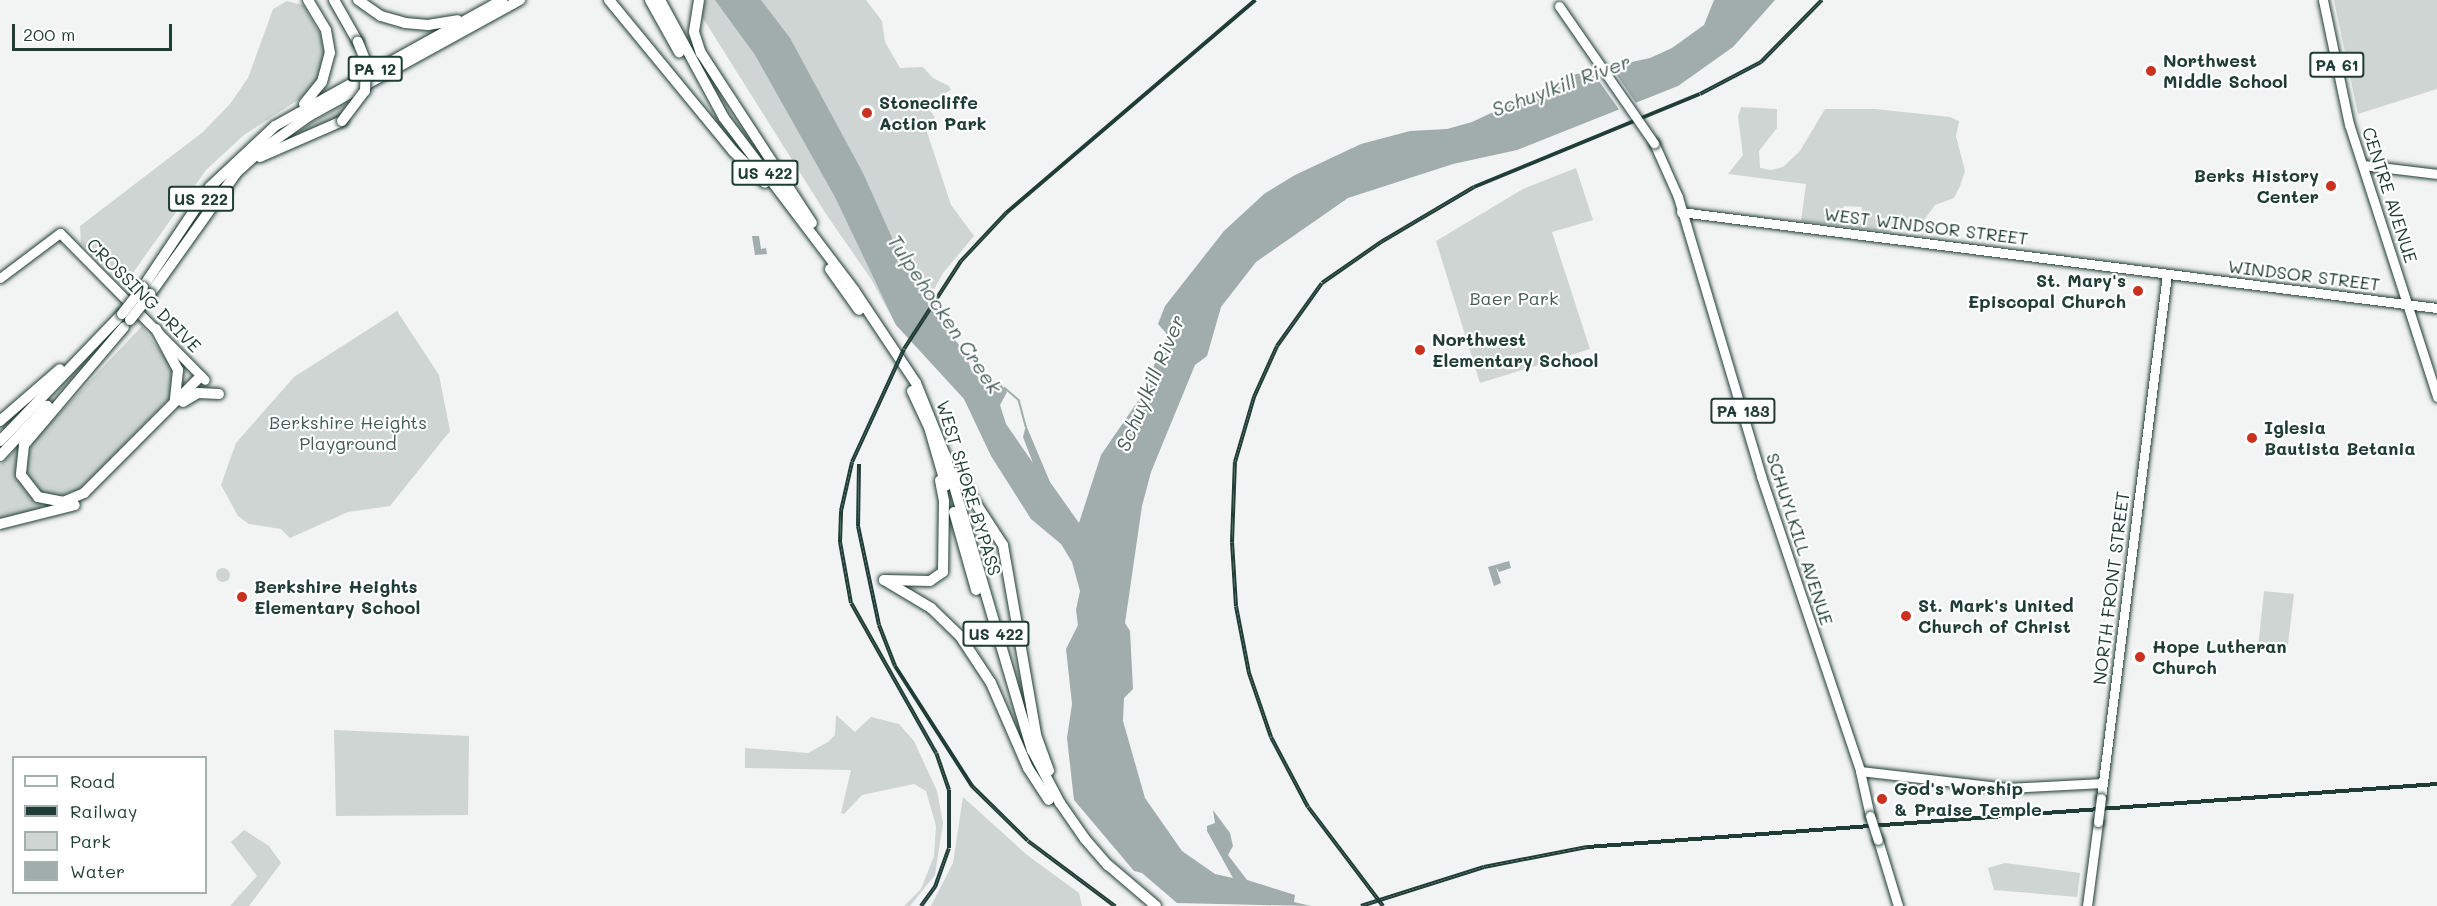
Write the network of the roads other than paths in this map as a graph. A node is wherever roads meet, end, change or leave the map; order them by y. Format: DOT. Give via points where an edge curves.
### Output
graph roads {
  1 [pos="308,0"];
  2 [pos="334,0"];
  3 [pos="358,0"];
  4 [pos="502,0"];
  5 [pos="520,0"];
  6 [pos="609,0"];
  7 [pos="650,0"];
  8 [pos="660,0"];
  9 [pos="2323,0"];
  10 [pos="1557,3"];
  11 [pos="698,6"];
  12 [pos="475,15"];
  13 [pos="275,126"];
  14 [pos="2363,165"];
  15 [pos="2437,174"];
  16 [pos="765,183"];
  17 [pos="1681,212"];
  18 [pos="202,219"];
  19 [pos="2167,274"];
  20 [pos="0,278"];
  21 [pos="147,290"];
  22 [pos="2407,304"];
  23 [pos="2437,308"];
  24 [pos="125,320"];
  25 [pos="112,324"];
  26 [pos="156,329"];
  27 [pos="885,336"];
  28 [pos="203,378"];
  29 [pos="917,387"];
  30 [pos="219,394"];
  31 [pos="2437,397"];
  32 [pos="178,403"];
  33 [pos="921,410"];
  34 [pos="0,421"];
  35 [pos="0,441"];
  36 [pos="0,456"];
  37 [pos="0,524"];
  38 [pos="1860,771"];
  39 [pos="2103,783"];
  40 [pos="1049,800"];
  41 [pos="1108,865"];
  42 [pos="1145,906"];
  43 [pos="1156,906"];
  44 [pos="1898,906"];
  45 [pos="2087,906"];
  1 -- 13 [label="highway, US 222" via="327,34 328,67 312,96"];
  2 -- 18 [label="highway, US 222, bridge" via="358,42 367,70 365,91 356,108 342,121 261,156"];
  3 -- 12 [label="highway" via="381,16 412,25 443,24"];
  4 -- 12 [label="highway, PA 12"];
  5 -- 18 [label="highway" via="297,123 237,172"];
  6 -- 16 [label="highway, US 422" via="733,151"];
  7 -- 16 [label="highway, WEST SHORE BYPASS" via="717,118"];
  8 -- 27 [label="highway, WEST SHORE BYPASS / US 422" via="724,118 816,237"];
  9 -- 14 [label="main road, CENTRE AVENUE / PA 61" via="2349,124"];
  10 -- 17 [label="main road, SCHUYLKILL AVENUE / PA 183, bridge" via="1653,143"];
  11 -- 27 [label="highway" via="695,38 716,81"];
  12 -- 13 [label="highway, PA 12"];
  13 -- 21 [label="highway, US 222" via="210,188"];
  14 -- 15 [label="main road"];
  14 -- 22 [label="main road, CENTRE AVENUE / PA 61"];
  16 -- 33 [label="highway, WEST SHORE BYPASS / US 422" via="863,315"];
  17 -- 19 [label="main road, WEST WINDSOR STREET"];
  17 -- 38 [label="main road, SCHUYLKILL AVENUE / PA 183" via="1761,476"];
  18 -- 21 [label="highway, US 222"];
  19 -- 22 [label="main road, WINDSOR STREET"];
  19 -- 39 [label="main road, NORTH FRONT STREET"];
  20 -- 26 [label="main road, CROSSING DRIVE" via="60,233"];
  21 -- 24 [label="highway, US 222, bridge"];
  22 -- 23 [label="main road, WINDSOR STREET"];
  22 -- 31 [label="main road, CENTRE AVENUE / PA 61"];
  24 -- 25 [label="highway, US 222"];
  24 -- 32 [label="highway" via="24,445 20,469 26,486 48,502 75,499"];
  24 -- 36 [label="highway, US 222"];
  25 -- 34 [label="highway"];
  25 -- 35 [label="highway, US 222"];
  26 -- 28 [label="main road, CROSSING DRIVE"];
  26 -- 32 [label="highway" via="178,370"];
  27 -- 29 [label="highway, WEST SHORE BYPASS / US 422"];
  28 -- 32 [label="highway"];
  29 -- 41 [label="highway, WEST SHORE BYPASS / US 422" via="945,455 1032,750 1060,803"];
  29 -- 41 [label="highway" via="939,420 958,480 1004,545 1039,747 1060,794"];
  30 -- 32 [label="highway" via="198,393"];
  32 -- 37 [label="highway" via="80,502"];
  33 -- 40 [label="highway, WEST SHORE BYPASS / US 422" via="1010,709"];
  33 -- 40 [label="highway" via="944,495 944,569 930,581 885,580 892,588 931,608 964,642 1001,703 1028,768"];
  38 -- 39 [label="main road" via="2007,788"];
  38 -- 44 [label="main road, SCHUYLKILL AVENUE / PA 183, bridge"];
  39 -- 45 [label="main road, NORTH FRONT STREET, bridge"];
  40 -- 42 [label="highway, WEST SHORE BYPASS / US 422" via="1103,869"];
  41 -- 43 [label="highway, WEST SHORE BYPASS / US 422"];
}
